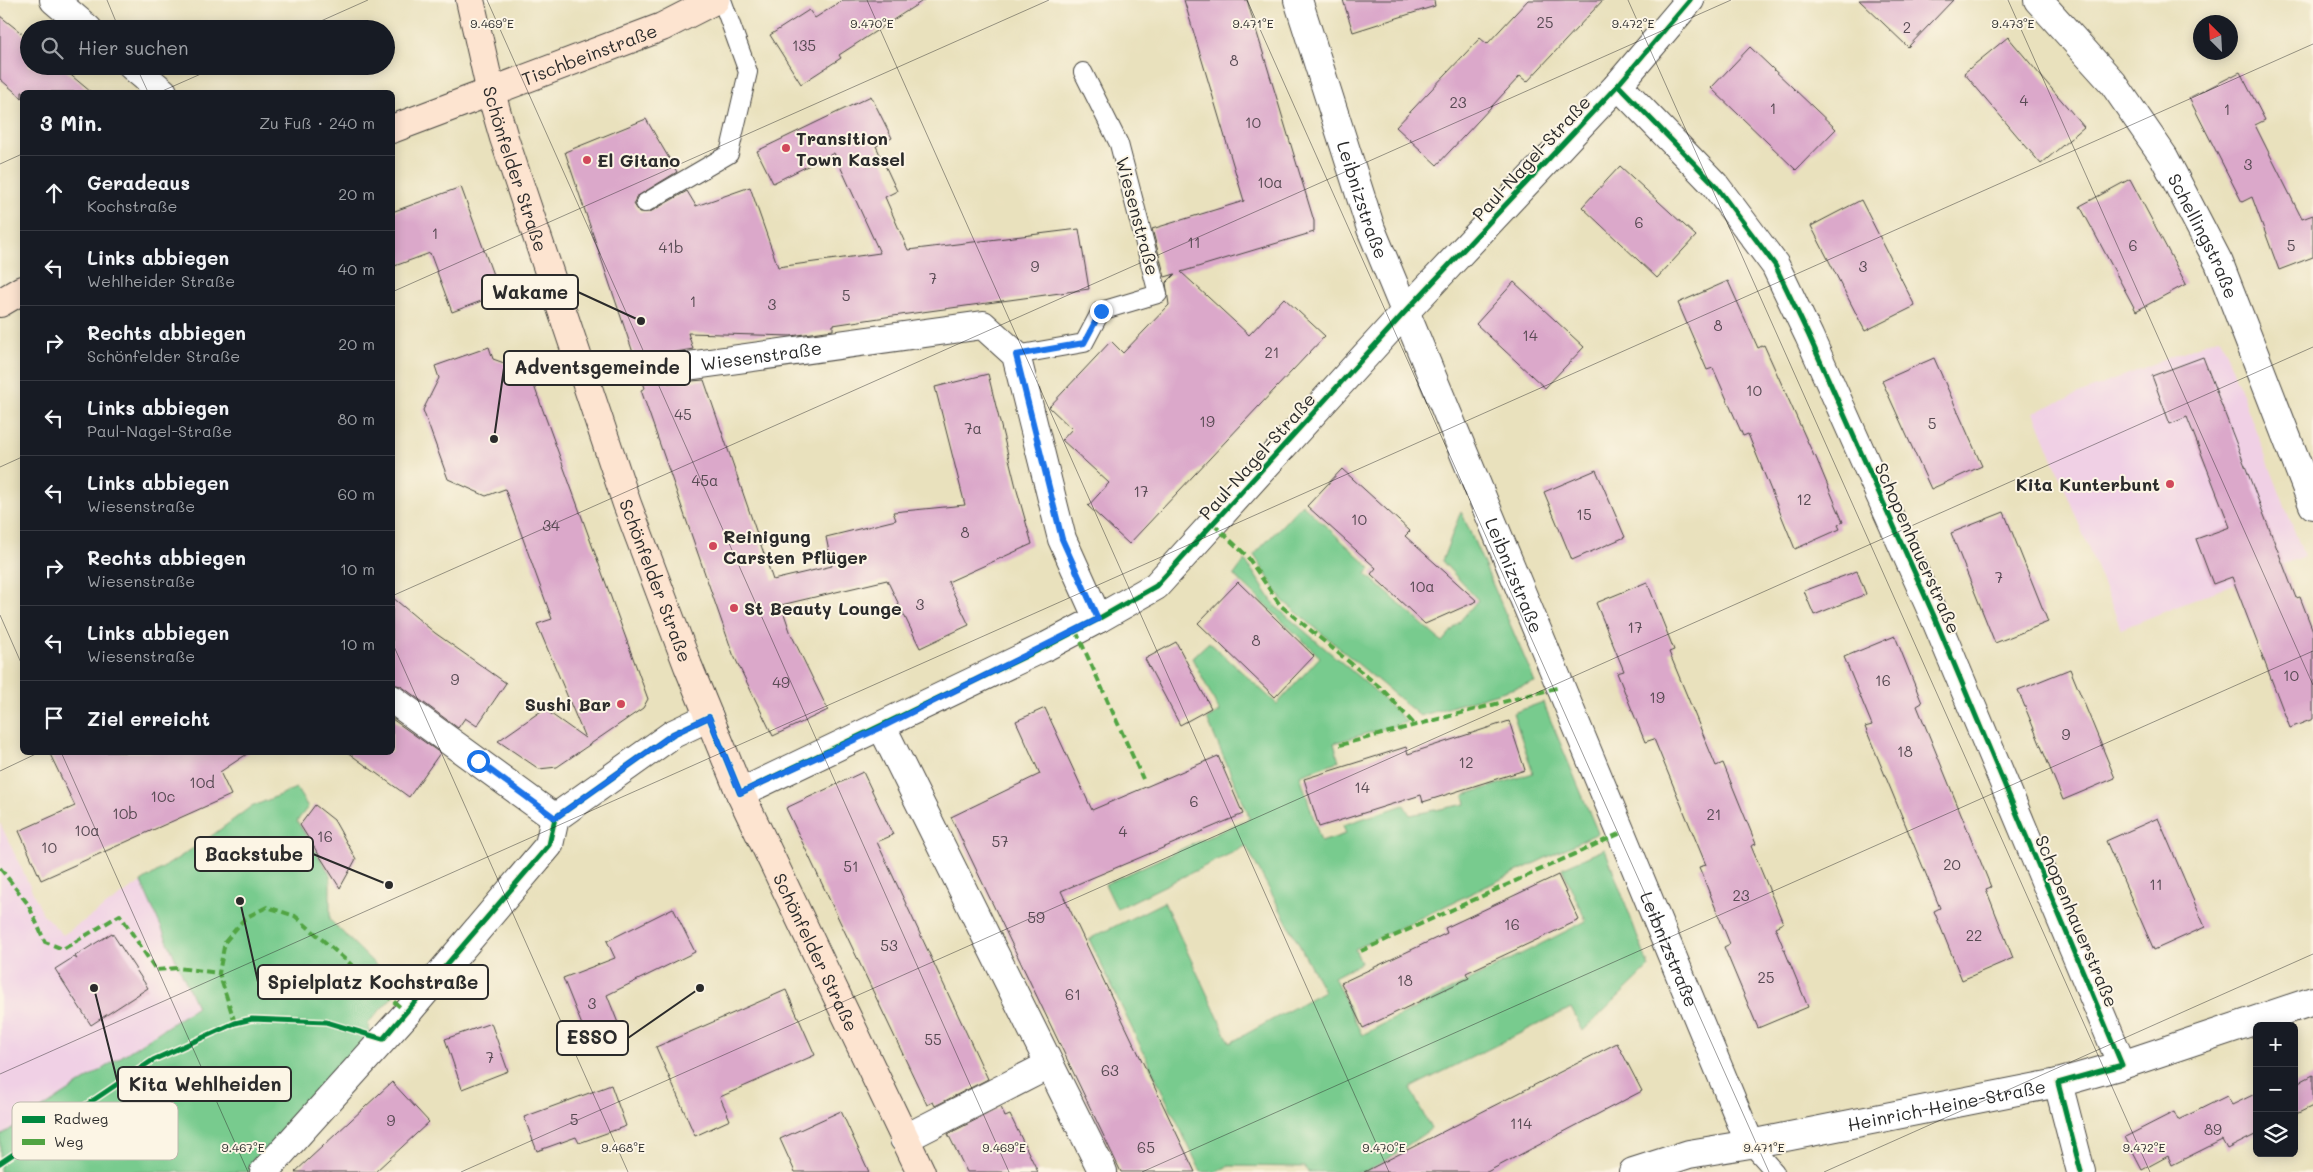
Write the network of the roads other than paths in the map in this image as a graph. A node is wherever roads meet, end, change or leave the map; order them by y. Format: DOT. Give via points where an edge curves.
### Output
graph roads {
  1 [pos="54,0"];
  2 [pos="470,0"];
  3 [pos="715,0"];
  4 [pos="722,0"];
  5 [pos="1298,0"];
  6 [pos="1690,0"];
  7 [pos="2038,0"];
  8 [pos="77,20"];
  9 [pos="1083,72"];
  10 [pos="143,75"];
  11 [pos="1618,85"];
  12 [pos="161,90"];
  13 [pos="491,93"];
  14 [pos="395,129"];
  15 [pos="645,203"];
  16 [pos="20,291"];
  17 [pos="0,303"];
  18 [pos="1405,312"];
  19 [pos="1016,355"];
  20 [pos="673,368"];
  21 [pos="2313,505"];
  22 [pos="1098,619"];
  23 [pos="395,701"];
  24 [pos="709,717"];
  25 [pos="882,727"];
  26 [pos="740,793"];
  27 [pos="555,818"];
  28 [pos="2313,1002"];
  29 [pos="1049,1065"];
  30 [pos="2122,1065"];
  31 [pos="2058,1083"];
  32 [pos="904,1139"];
  33 [pos="1750,1144"];
  34 [pos="264,1172"];
  35 [pos="921,1172"];
  36 [pos="1103,1172"];
  37 [pos="1633,1172"];
  38 [pos="1775,1172"];
  39 [pos="2081,1172"];
  1 -- 8 [label="street"];
  2 -- 13 [label="main road, Schönfelder Straße"];
  3 -- 13 [label="main road, Tischbeinstraße" via="662,27"];
  4 -- 15 [label="lane" via="748,72 729,154"];
  5 -- 18 [label="street, Leibnizstraße" via="1371,229"];
  6 -- 11 [label="street, Paul-Nagel-Straße"];
  7 -- 21 [label="street, Schellingstraße" via="2113,83 2164,157 2219,262"];
  9 -- 19 [label="lane, Wiesenstraße" via="1119,144 1158,294 1101,311 1084,343"];
  10 -- 12 [label="street"];
  11 -- 18 [label="street, Paul-Nagel-Straße"];
  11 -- 30 [label="street, Schopenhauerstraße" via="1716,185 1775,266 1934,616"];
  13 -- 14 [label="main road, Tischbeinstraße"];
  13 -- 24 [label="main road, Schönfelder Straße" via="627,504"];
  16 -- 17 [label="main road"];
  18 -- 22 [label="street, Paul-Nagel-Straße" via="1156,586"];
  18 -- 33 [label="street, Leibnizstraße"];
  19 -- 20 [label="street, Wiesenstraße" via="983,326"];
  19 -- 22 [label="street" via="1062,539"];
  22 -- 25 [label="street, Paul-Nagel-Straße"];
  23 -- 27 [label="street"];
  24 -- 26 [label="main road, Schönfelder Straße"];
  24 -- 27 [label="street" via="673,734"];
  25 -- 26 [label="street, Paul-Nagel-Straße"];
  25 -- 29 [label="street"];
  26 -- 32 [label="main road, Schönfelder Straße"];
  27 -- 34 [label="street" via="549,844 407,1013"];
  28 -- 30 [label="street, Heinrich-Heine-Straße"];
  29 -- 32 [label="street"];
  29 -- 36 [label="street"];
  30 -- 31 [label="street, Heinrich-Heine-Straße"];
  31 -- 33 [label="street, Heinrich-Heine-Straße"];
  31 -- 39 [label="street"];
  32 -- 35 [label="main road, Schönfelder Straße"];
  33 -- 37 [label="street, Heinrich-Heine-Straße" via="1689,1154"];
  33 -- 38 [label="lane"];
}
